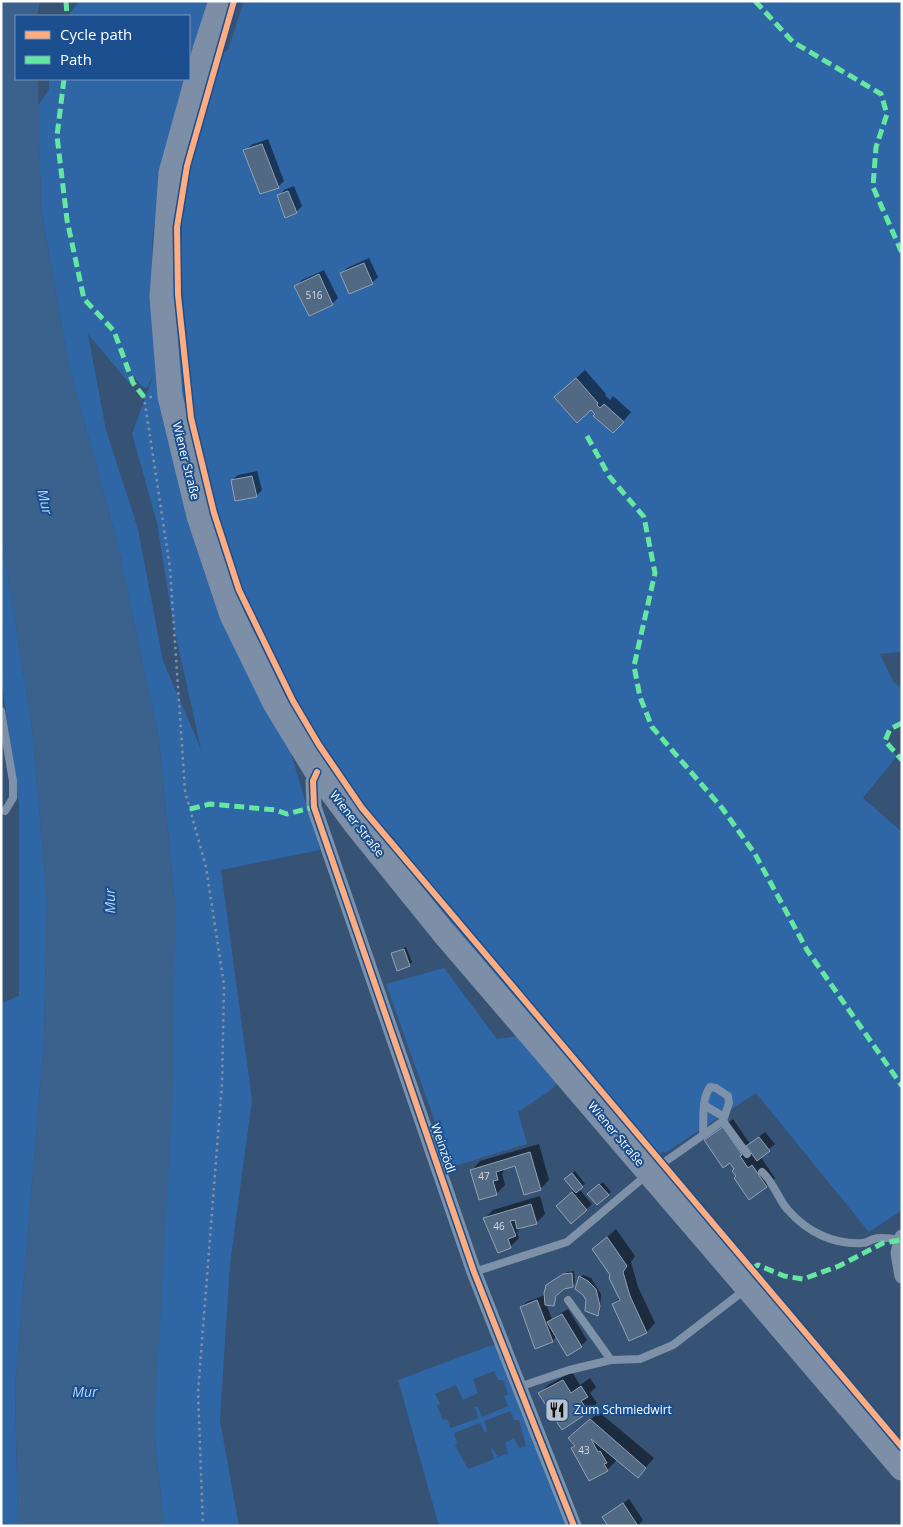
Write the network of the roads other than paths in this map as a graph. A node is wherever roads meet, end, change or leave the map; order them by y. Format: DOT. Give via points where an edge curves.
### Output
graph roads {
  1 [pos="221,1"];
  2 [pos="1,711"];
  3 [pos="317,772"];
  4 [pos="5,811"];
  5 [pos="704,1105"];
  6 [pos="724,1119"];
  7 [pos="703,1135"];
  8 [pos="747,1154"];
  9 [pos="762,1172"];
  10 [pos="649,1173"];
  11 [pos="901,1238"];
  12 [pos="474,1272"];
  13 [pos="902,1276"];
  14 [pos="747,1288"];
  15 [pos="568,1300"];
  16 [pos="611,1360"];
  17 [pos="518,1388"];
  18 [pos="902,1468"];
  19 [pos="574,1526"];
  1 -- 3 [label="main road, Wiener Straße" via="172,173 162,298 170,396 199,516 232,615 275,703"];
  2 -- 4 [label="lane" via="13,798"];
  3 -- 10 [label="main road, Wiener Straße" via="444,932"];
  3 -- 12 [label="street, Weinzödl" via="314,807"];
  5 -- 6 [label="lane"];
  5 -- 6 [label="lane" via="710,1087 723,1091 729,1103"];
  5 -- 7 [label="lane"];
  6 -- 7 [label="lane"];
  6 -- 8 [label="lane"];
  7 -- 10 [label="lane"];
  9 -- 11 [label="lane" via="798,1221 836,1242 865,1243 875,1238"];
  10 -- 12 [label="lane" via="567,1242"];
  10 -- 14 [label="main road, Wiener Straße"];
  11 -- 13 [label="street" via="898,1253"];
  12 -- 17 [label="street, Weinzödl"];
  14 -- 16 [label="lane" via="673,1345 640,1359"];
  14 -- 18 [label="main road, Wiener Straße"];
  15 -- 16 [label="lane"];
  16 -- 17 [label="lane" via="569,1370"];
  17 -- 19 [label="street, Weinzödl"];
}
